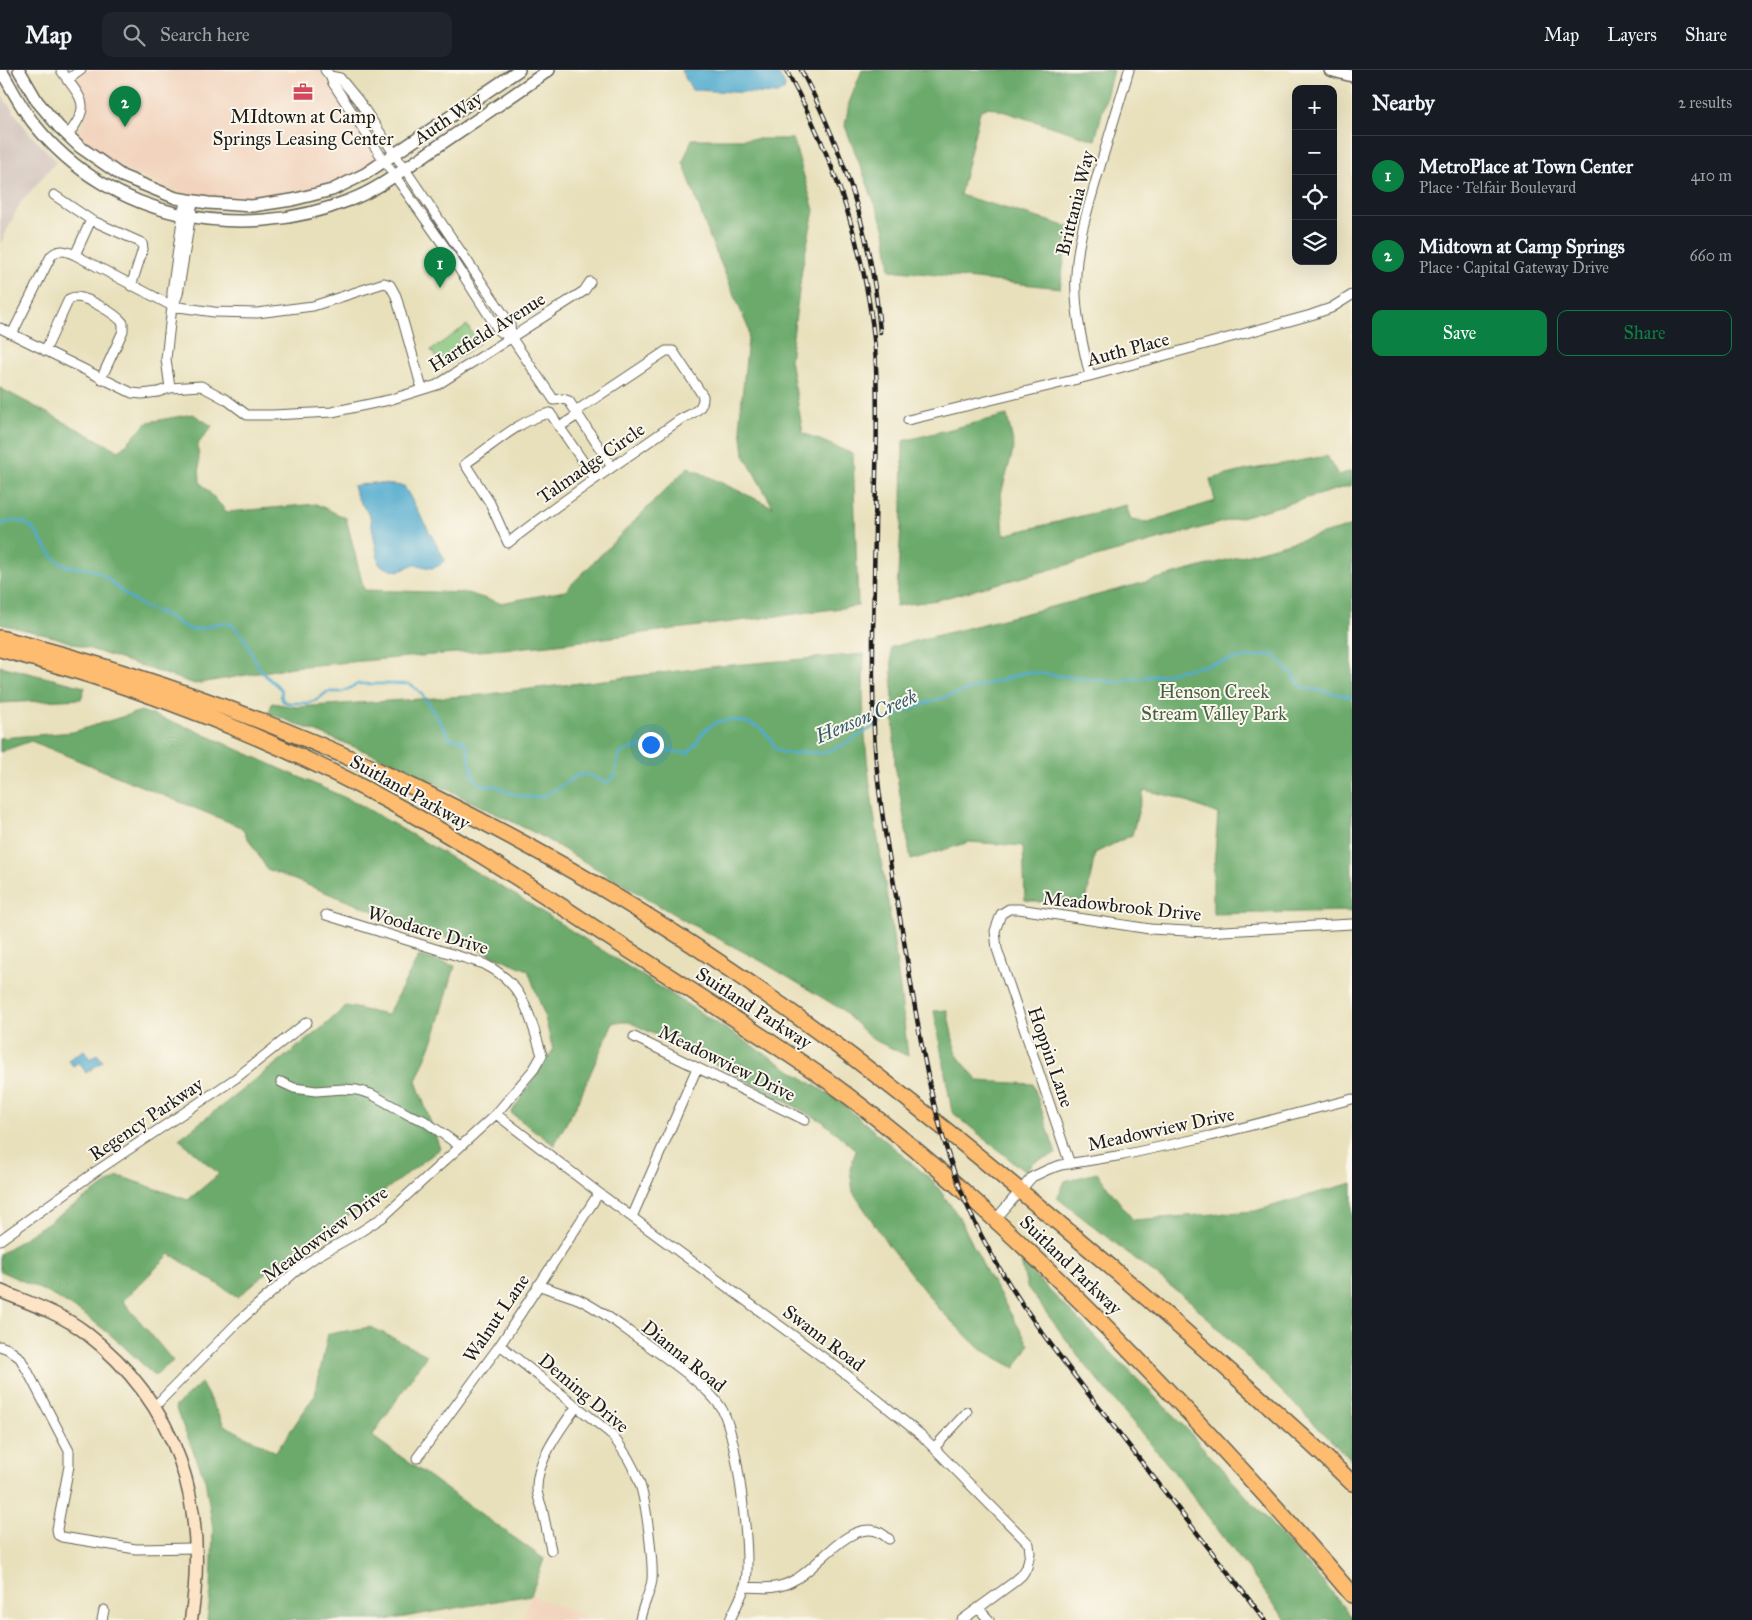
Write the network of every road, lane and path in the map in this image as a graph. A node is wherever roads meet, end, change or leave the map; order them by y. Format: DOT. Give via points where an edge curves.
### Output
graph roads {
  1 [pos="2,70"];
  2 [pos="19,70"];
  3 [pos="60,70"];
  4 [pos="81,70"];
  5 [pos="519,70"];
  6 [pos="549,70"];
  7 [pos="1128,70"];
  8 [pos="1330,70"];
  9 [pos="328,73"];
  10 [pos="1352,76"];
  11 [pos="67,80"];
  12 [pos="68,135"];
  13 [pos="396,154"];
  14 [pos="385,162"];
  15 [pos="397,174"];
  16 [pos="54,195"];
  17 [pos="189,200"];
  18 [pos="187,216"];
  19 [pos="90,220"];
  20 [pos="75,255"];
  21 [pos="472,270"];
  22 [pos="464,277"];
  23 [pos="590,282"];
  24 [pos="131,286"];
  25 [pos="1352,295"];
  26 [pos="172,306"];
  27 [pos="0,328"];
  28 [pos="12,334"];
  29 [pos="511,337"];
  30 [pos="45,351"];
  31 [pos="1090,376"];
  32 [pos="101,379"];
  33 [pos="170,388"];
  34 [pos="422,389"];
  35 [pos="554,400"];
  36 [pos="550,413"];
  37 [pos="577,413"];
  38 [pos="908,420"];
  39 [pos="560,428"];
  40 [pos="612,467"];
  41 [pos="595,479"];
  42 [pos="0,638"];
  43 [pos="0,649"];
  44 [pos="326,915"];
  45 [pos="1352,924"];
  46 [pos="1001,962"];
  47 [pos="308,1022"];
  48 [pos="634,1036"];
  49 [pos="697,1068"];
  50 [pos="281,1082"];
  51 [pos="1352,1099"];
  52 [pos="496,1114"];
  53 [pos="806,1120"];
  54 [pos="460,1146"];
  55 [pos="1070,1164"];
  56 [pos="1021,1191"];
  57 [pos="598,1193"];
  58 [pos="632,1217"];
  59 [pos="995,1220"];
  60 [pos="0,1240"];
  61 [pos="538,1285"];
  62 [pos="0,1291"];
  63 [pos="500,1345"];
  64 [pos="0,1346"];
  65 [pos="155,1406"];
  66 [pos="577,1406"];
  67 [pos="967,1412"];
  68 [pos="934,1448"];
  69 [pos="417,1458"];
  70 [pos="1352,1483"];
  71 [pos="889,1539"];
  72 [pos="196,1548"];
  73 [pos="551,1550"];
  74 [pos="744,1587"];
  75 [pos="1352,1595"];
  76 [pos="978,1608"];
  77 [pos="104,1610"];
  78 [pos="102,1620"];
  79 [pos="191,1620"];
  80 [pos="640,1620"];
  81 [pos="730,1620"];
  82 [pos="962,1620"];
  83 [pos="989,1620"];
  1 -- 18 [label="street, Auth Way" via="34,125 82,171 136,200"];
  2 -- 12 [label="street, Auth Way" via="37,100"];
  3 -- 11 [label="street"];
  4 -- 11 [label="street"];
  5 -- 13 [label="street, Auth Way"];
  6 -- 15 [label="street, Auth Way"];
  7 -- 31 [label="street, Brittania Way" via="1084,222 1076,265 1079,324"];
  8 -- 10 [label="street"];
  9 -- 13 [label="street" via="340,78"];
  9 -- 14 [label="street"];
  11 -- 12 [label="street" via="83,106 81,116"];
  12 -- 17 [label="street, Auth Way" via="122,176 176,198"];
  13 -- 14 [label="street, Auth Way"];
  13 -- 15 [label="street"];
  14 -- 15 [label="street"];
  14 -- 17 [label="street, Auth Way" via="332,190 292,200 252,206"];
  15 -- 18 [label="street, Auth Way" via="352,200 296,217 264,222 230,222"];
  15 -- 21 [label="street"];
  15 -- 22 [label="street"];
  16 -- 19 [label="street"];
  17 -- 18 [label="street"];
  18 -- 26 [label="street"];
  19 -- 20 [label="street"];
  19 -- 24 [label="street" via="142,243"];
  20 -- 24 [label="street"];
  20 -- 28 [label="street" via="59,251 51,256"];
  21 -- 22 [label="street"];
  21 -- 29 [label="street" via="510,324"];
  22 -- 29 [label="street" via="499,331"];
  23 -- 29 [label="street, Hartfield Avenue" via="584,290"];
  24 -- 26 [label="street"];
  25 -- 31 [label="street, Auth Place" via="1312,315"];
  26 -- 33 [label="street" via="166,359"];
  26 -- 34 [label="street" via="214,312 291,310 384,283 390,285 396,296"];
  27 -- 28 [label="street, Hartfield Avenue"];
  28 -- 30 [label="street, Hartfield Avenue"];
  29 -- 34 [label="street, Hartfield Avenue" via="437,384"];
  29 -- 35 [label="street"];
  30 -- 32 [label="street, Hartfield Avenue"];
  30 -- 32 [label="street" via="69,299 76,296 101,307 118,316 123,323 123,331"];
  31 -- 38 [label="street, Auth Place"];
  32 -- 33 [label="street, Hartfield Avenue" via="132,393"];
  33 -- 34 [label="street, Hartfield Avenue" via="201,386 247,415 332,412"];
  35 -- 36 [label="street"];
  35 -- 37 [label="street" via="569,401"];
  36 -- 39 [label="street"];
  36 -- 41 [label="street, Talmadge Circle" via="520,426 465,464 490,503 508,543"];
  37 -- 39 [label="street"];
  37 -- 40 [label="street"];
  37 -- 40 [label="street, Talmadge Circle" via="666,352 673,351 703,396 700,409"];
  39 -- 41 [label="street"];
  40 -- 41 [label="street, Talmadge Circle"];
  42 -- 56 [label="highway, Suitland Parkway" via="130,674 253,717 377,769 511,835 645,914 769,996 872,1072"];
  43 -- 59 [label="highway, Suitland Parkway" via="122,685 212,718 335,773 432,825 828,1081 912,1146"];
  44 -- 52 [label="street, Woodacre Drive" via="484,964 500,971 518,991 527,1006 542,1055"];
  45 -- 46 [label="street, Meadowbrook Drive" via="1206,932 1150,929 1009,909 1000,914 994,932"];
  46 -- 55 [label="street, Hoppin Lane"];
  47 -- 60 [label="street, Regency Parkway" via="236,1078"];
  48 -- 49 [label="street, Meadowview Drive"];
  49 -- 53 [label="street, Meadowview Drive"];
  49 -- 58 [label="street"];
  50 -- 54 [label="street" via="294,1088 316,1091 350,1089 370,1094 423,1120"];
  51 -- 55 [label="street, Meadowview Drive" via="1227,1132"];
  52 -- 54 [label="street, Meadowview Drive"];
  52 -- 57 [label="street, Swann Road"];
  54 -- 65 [label="street, Meadowview Drive" via="383,1217 297,1270 238,1322"];
  55 -- 56 [label="street, Meadowview Drive" via="1037,1174"];
  56 -- 59 [label="street, Meadowview Drive"];
  56 -- 70 [label="highway, Suitland Parkway" via="1194,1339"];
  57 -- 58 [label="street, Swann Road"];
  57 -- 61 [label="street, Walnut Lane"];
  58 -- 68 [label="street, Swann Road" via="847,1375"];
  59 -- 75 [label="highway, Suitland Parkway" via="1162,1384"];
  61 -- 63 [label="street, Walnut Lane"];
  61 -- 74 [label="street, Dianna Road" via="578,1299 603,1314 681,1369 720,1406 728,1422 742,1499 747,1551"];
  62 -- 65 [label="main road" via="47,1310 84,1332 115,1358"];
  63 -- 66 [label="street, Deming Drive"];
  63 -- 69 [label="street, Walnut Lane"];
  64 -- 72 [label="street" via="20,1358 69,1452 58,1534 129,1548"];
  65 -- 72 [label="main road" via="176,1447 189,1487"];
  66 -- 73 [label="street" via="550,1447 538,1479 537,1490"];
  66 -- 80 [label="street, Deming Drive" via="604,1427 623,1448 641,1483 648,1520 652,1577"];
  67 -- 68 [label="street"];
  68 -- 76 [label="street, Swann Road" via="1030,1549 1022,1576"];
  71 -- 74 [label="street" via="876,1531 861,1531 846,1538 797,1579 776,1588"];
  72 -- 79 [label="main road"];
  74 -- 81 [label="street, Dianna Road"];
  76 -- 82 [label="street, Swann Road"];
  76 -- 83 [label="street"];
  77 -- 78 [label="street"];
}
